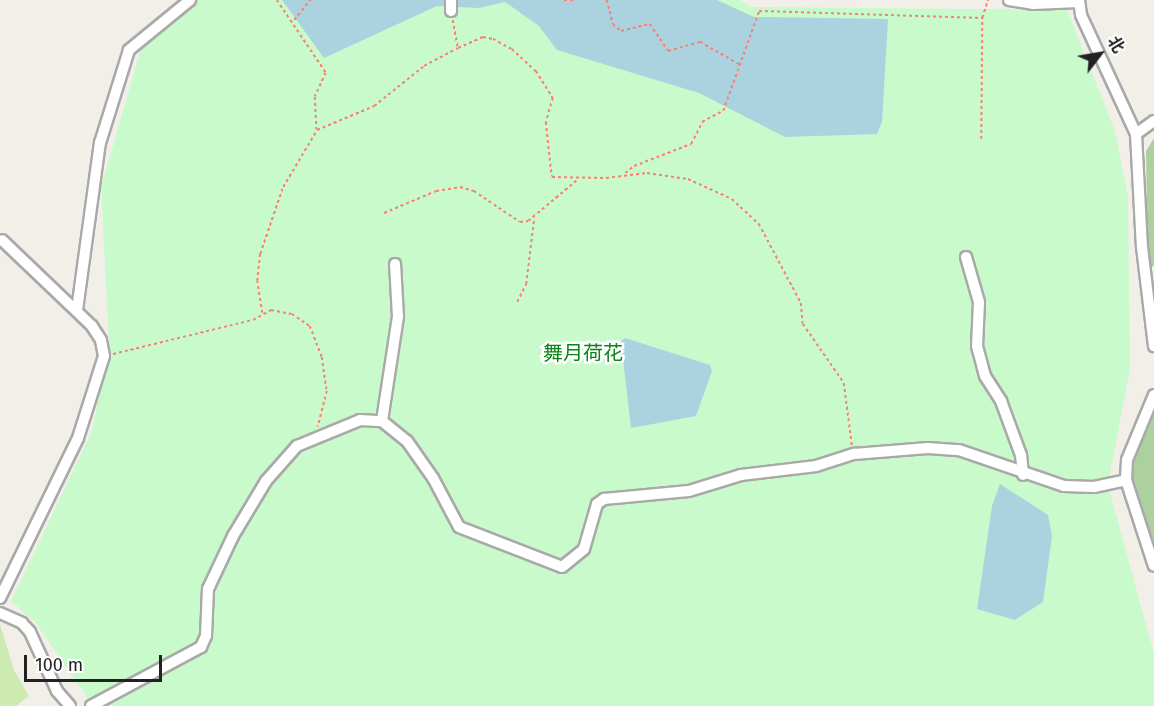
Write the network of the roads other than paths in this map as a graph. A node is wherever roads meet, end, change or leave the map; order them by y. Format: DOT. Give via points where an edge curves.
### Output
graph roads {
  1 [pos="190,0"];
  2 [pos="1009,0"];
  3 [pos="1079,1"];
  4 [pos="1154,121"];
  5 [pos="1136,134"];
  6 [pos="2,240"];
  7 [pos="966,257"];
  8 [pos="395,264"];
  9 [pos="77,310"];
  10 [pos="1154,346"];
  11 [pos="1154,395"];
  12 [pos="382,421"];
  13 [pos="1023,475"];
  14 [pos="1126,480"];
  15 [pos="1154,566"];
  16 [pos="0,598"];
  17 [pos="0,614"];
  18 [pos="70,706"];
  19 [pos="91,706"];
  1 -- 9 [label="street" via="129,50 100,143"];
  2 -- 3 [label="street" via="1033,4"];
  3 -- 5 [label="street"];
  4 -- 5 [label="street"];
  5 -- 10 [label="street" via="1142,248"];
  6 -- 9 [label="street"];
  7 -- 13 [label="street" via="979,302 977,346 1021,455"];
  8 -- 12 [label="street" via="398,317"];
  9 -- 16 [label="street" via="101,340 104,356 78,438"];
  11 -- 14 [label="street" via="1127,460"];
  12 -- 13 [label="street" via="407,441 434,478 459,528 562,567 584,549 597,504 604,499 689,491 741,475 816,466 854,454 928,448 960,450"];
  12 -- 19 [label="street" via="360,420 314,436 281,459 232,536 208,589 206,636 201,647"];
  13 -- 14 [label="street" via="1084,487"];
  14 -- 15 [label="street"];
  17 -- 18 [label="street" via="22,623 30,632 57,691"];
}
